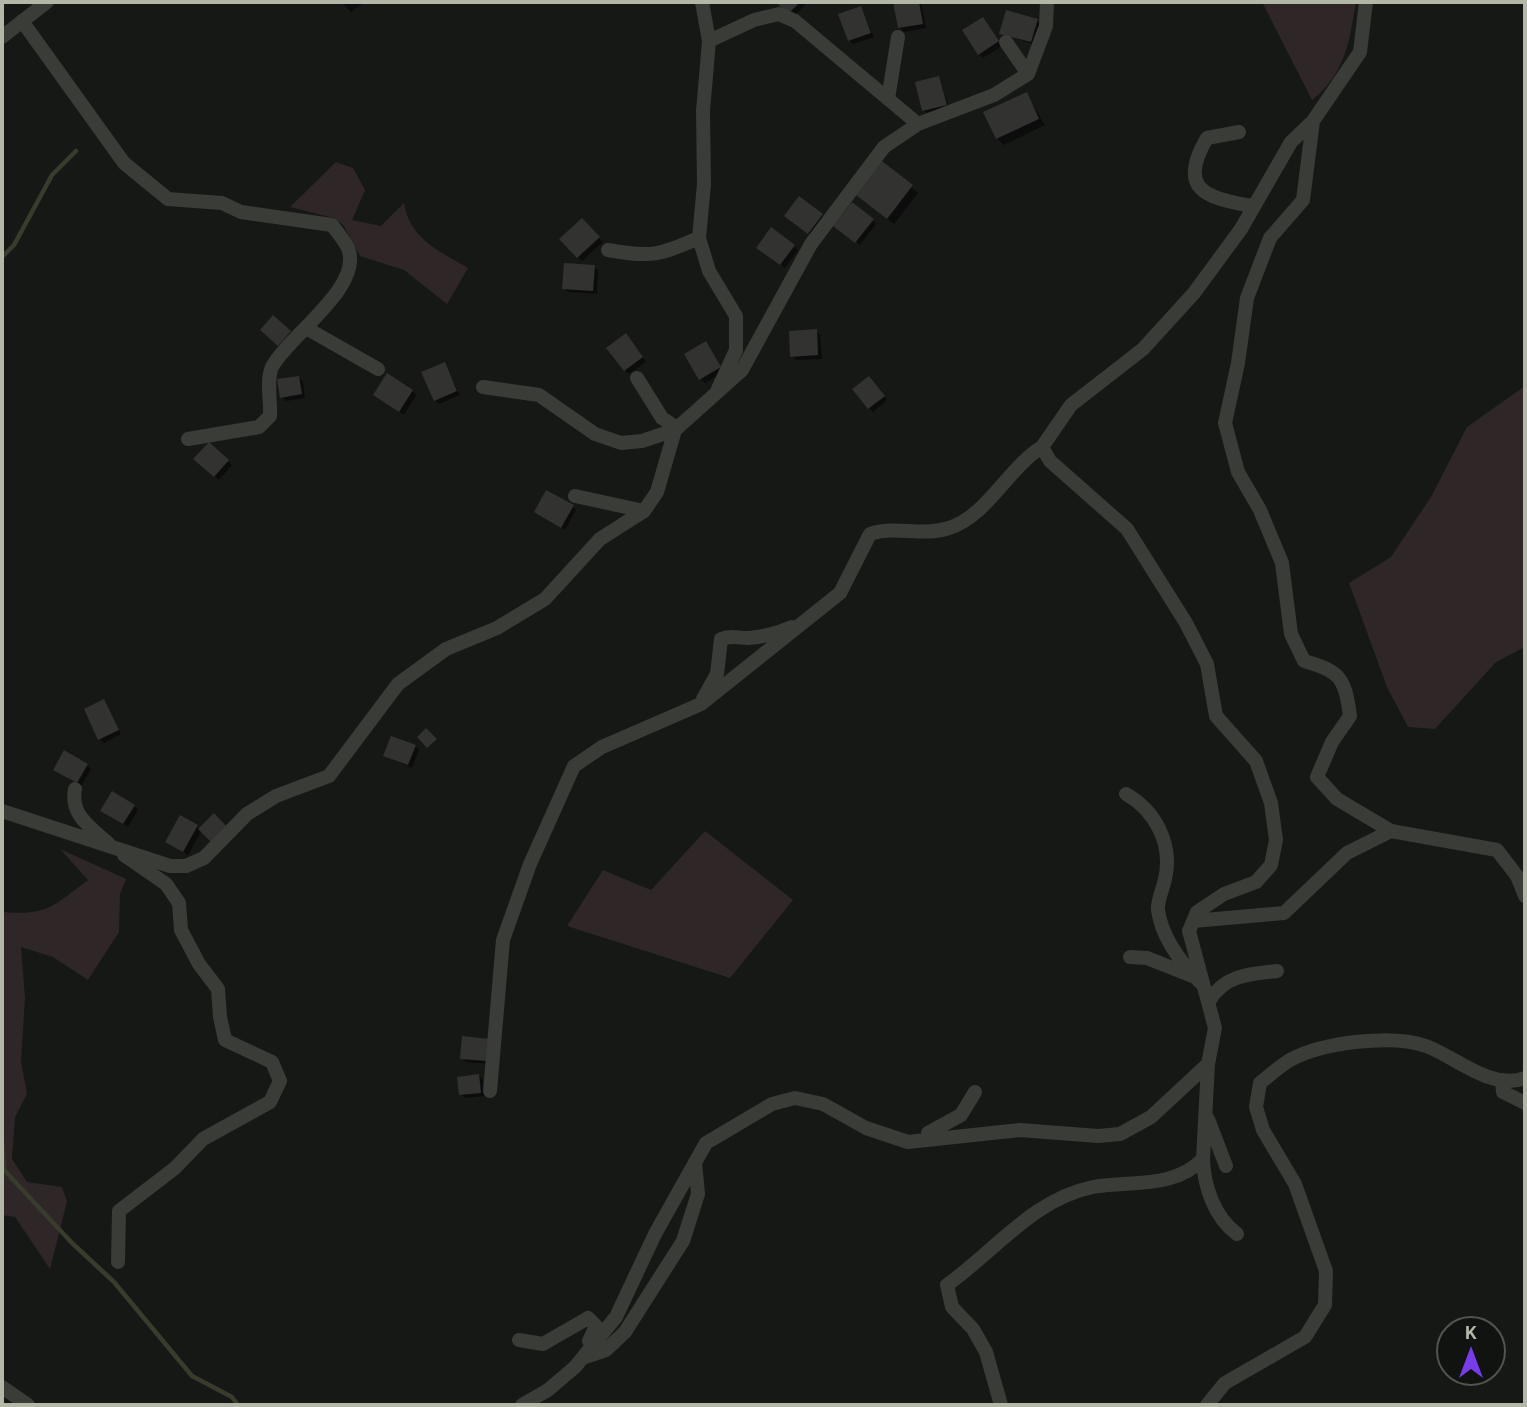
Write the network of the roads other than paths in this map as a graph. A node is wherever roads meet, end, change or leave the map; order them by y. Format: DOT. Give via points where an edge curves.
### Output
graph roads {
  1 [pos="47,2"];
  2 [pos="702,2"];
  3 [pos="1047,2"];
  4 [pos="1367,2"];
  5 [pos="22,21"];
  6 [pos="2,37"];
  7 [pos="898,37"];
  8 [pos="709,41"];
  9 [pos="1006,42"];
  10 [pos="1028,74"];
  11 [pos="888,99"];
  12 [pos="1313,121"];
  13 [pos="918,124"];
  14 [pos="1239,132"];
  15 [pos="1252,206"];
  16 [pos="699,238"];
  17 [pos="608,250"];
  18 [pos="306,328"];
  19 [pos="378,369"];
  20 [pos="637,378"];
  21 [pos="483,387"];
  22 [pos="714,397"];
  23 [pos="676,429"];
  24 [pos="188,439"];
  25 [pos="1042,447"];
  26 [pos="575,496"];
  27 [pos="645,511"];
  28 [pos="803,623"];
  29 [pos="701,704"];
  30 [pos="75,789"];
  31 [pos="1126,794"];
  32 [pos="2,811"];
  33 [pos="1391,831"];
  34 [pos="111,846"];
  35 [pos="1525,896"];
  36 [pos="1193,921"];
  37 [pos="1130,957"];
  38 [pos="1277,971"];
  39 [pos="1203,988"];
  40 [pos="1209,1064"];
  41 [pos="1525,1078"];
  42 [pos="1502,1080"];
  43 [pos="490,1091"];
  44 [pos="975,1092"];
  45 [pos="1525,1103"];
  46 [pos="1205,1111"];
  47 [pos="908,1142"];
  48 [pos="1203,1159"];
  49 [pos="695,1162"];
  50 [pos="1226,1166"];
  51 [pos="1237,1234"];
  52 [pos="118,1262"];
  53 [pos="520,1340"];
  54 [pos="579,1362"];
  55 [pos="2,1387"];
  56 [pos="28,1405"];
  57 [pos="522,1405"];
  58 [pos="1001,1405"];
  59 [pos="1207,1405"];
  1 -- 5 [label="street"];
  2 -- 8 [label="street"];
  3 -- 10 [label="street" via="1046,26"];
  4 -- 12 [label="street" via="1360,52"];
  5 -- 6 [label="street"];
  5 -- 18 [label="street" via="124,163 168,199 222,202 241,212 332,225 349,249 348,274"];
  7 -- 11 [label="street"];
  8 -- 11 [label="street" via="779,14 795,22"];
  8 -- 16 [label="street"];
  9 -- 10 [label="street"];
  10 -- 13 [label="street" via="994,95"];
  11 -- 13 [label="street"];
  12 -- 15 [label="street" via="1291,142"];
  12 -- 33 [label="street" via="1303,200 1270,238 1247,298 1225,423 1238,472 1282,563 1291,634 1304,661 1328,667 1345,683 1350,716 1317,777 1337,799"];
  13 -- 22 [label="street" via="884,147 811,244 741,370"];
  14 -- 15 [label="street" via="1207,138 1192,165 1193,181 1224,201"];
  15 -- 25 [label="street" via="1241,229 1194,293 1143,349 1071,405"];
  16 -- 17 [label="street" via="660,255 643,257"];
  16 -- 22 [label="street" via="709,271 736,316 736,350"];
  18 -- 19 [label="street"];
  18 -- 24 [label="street" via="283,348 270,371 270,416 259,427"];
  20 -- 23 [label="street" via="662,418"];
  21 -- 23 [label="street" via="540,395 587,429 621,443 642,442"];
  22 -- 23 [label="street"];
  23 -- 27 [label="street" via="657,492"];
  25 -- 28 [label="street" via="1022,460 994,495 951,527 921,534 886,529 870,534 840,593"];
  25 -- 36 [label="street" via="1050,461 1127,529 1186,623 1207,664 1216,716 1256,761 1271,803 1276,840 1271,865 1256,882 1224,894 1197,912"];
  26 -- 27 [label="street"];
  27 -- 34 [label="street" via="600,540 545,599 497,628 446,649 398,684 328,776 276,796 247,814 204,858 186,866 170,866"];
  28 -- 29 [label="street"];
  28 -- 29 [label="street" via="777,633 721,639 717,674"];
  29 -- 43 [label="street" via="602,747 574,766 530,864 503,940"];
  30 -- 34 [label="street" via="73,801 79,817"];
  31 -- 39 [label="street" via="1140,802 1166,840 1169,857 1157,908 1168,939"];
  32 -- 34 [label="street"];
  33 -- 35 [label="street" via="1497,850 1517,876"];
  33 -- 36 [label="street" via="1347,853 1284,913"];
  34 -- 52 [label="street" via="166,884 179,902 181,930 218,989 225,1040 272,1062 279,1081 270,1102 203,1139 175,1168 119,1211"];
  36 -- 39 [label="street" via="1189,931"];
  37 -- 39 [label="street" via="1147,958"];
  38 -- 39 [label="street"];
  39 -- 40 [label="street" via="1215,1028"];
  40 -- 46 [label="street"];
  40 -- 47 [label="street" via="1151,1117 1120,1133 1098,1136 1020,1129"];
  41 -- 42 [label="street"];
  42 -- 45 [label="street" via="1503,1093"];
  42 -- 59 [label="street" via="1408,1040 1348,1042 1291,1059 1260,1083 1256,1107 1263,1130 1295,1184 1326,1271 1325,1305 1305,1337 1226,1383"];
  44 -- 47 [label="street" via="961,1115"];
  46 -- 48 [label="street"];
  46 -- 50 [label="street"];
  47 -- 49 [label="street" via="866,1128 823,1104 796,1098 772,1104 706,1143"];
  48 -- 51 [label="street" via="1204,1179 1214,1203 1225,1225"];
  48 -- 58 [label="street" via="1189,1173 1146,1184 1092,1187 1050,1202 947,1285 953,1307 986,1352"];
  49 -- 54 [label="street" via="616,1317"];
  49 -- 54 [label="street" via="698,1194 683,1241 625,1332 606,1350"];
  53 -- 54 [label="street" via="543,1344 588,1318 596,1326"];
  54 -- 57 [label="street" via="548,1390"];
  55 -- 56 [label="street"];
}
